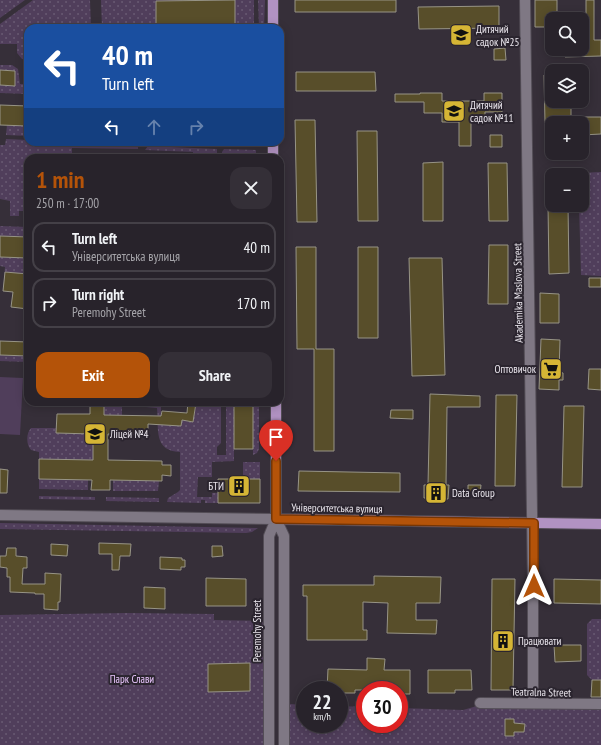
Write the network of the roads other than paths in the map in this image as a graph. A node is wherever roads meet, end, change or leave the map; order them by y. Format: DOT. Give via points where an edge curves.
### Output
graph roads {
  1 [pos="273,0"];
  2 [pos="525,0"];
  3 [pos="273,24"];
  4 [pos="276,406"];
  5 [pos="0,515"];
  6 [pos="276,519"];
  7 [pos="534,523"];
  8 [pos="601,524"];
  9 [pos="284,601"];
  10 [pos="269,602"];
  11 [pos="480,703"];
  12 [pos="534,703"];
  13 [pos="601,704"];
  14 [pos="269,723"];
  15 [pos="284,723"];
  16 [pos="269,745"];
  17 [pos="284,745"];
  1 -- 3 [label="main road"];
  2 -- 7 [label="street, Akademika Maslova Street"];
  4 -- 6 [label="main road, Peremohy Street"];
  5 -- 6 [label="street, Університетська вулиця"];
  6 -- 7 [label="main road, Університетська вулиця"];
  6 -- 9 [label="street, Peremohy Street" via="284,536"];
  6 -- 10 [label="street, Peremohy Street" via="268,536"];
  7 -- 8 [label="main road, Університетська вулиця"];
  7 -- 12 [label="street, Akademika Maslova Street"];
  9 -- 10 [label="street"];
  9 -- 15 [label="street, Peremohy Street"];
  10 -- 14 [label="street, Peremohy Street"];
  11 -- 12 [label="street, Teatralna Street"];
  12 -- 13 [label="street, Teatralna Street"];
  14 -- 15 [label="street"];
  14 -- 16 [label="street, Peremohy Street"];
  15 -- 17 [label="street, Peremohy Street"];
}
